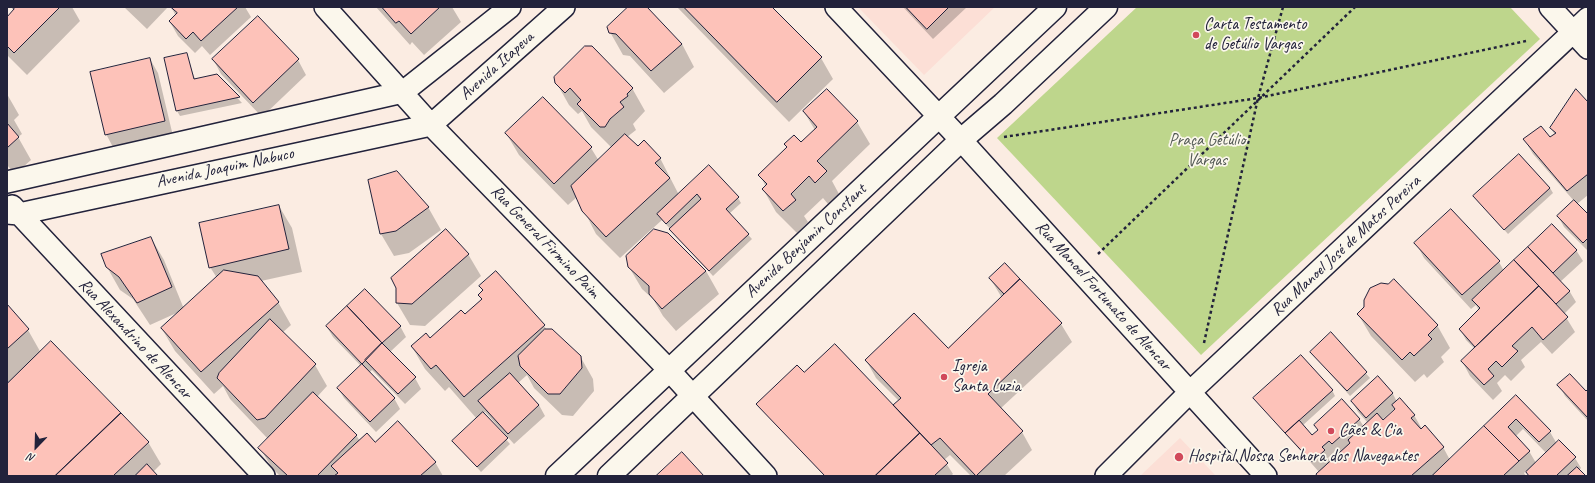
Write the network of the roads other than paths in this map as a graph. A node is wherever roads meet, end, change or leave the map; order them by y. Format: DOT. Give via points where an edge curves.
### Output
graph roads {
  1 [pos="325,7"];
  2 [pos="510,7"];
  3 [pos="564,7"];
  4 [pos="836,7"];
  5 [pos="1056,7"];
  6 [pos="1106,7"];
  7 [pos="1550,7"];
  8 [pos="1588,18"];
  9 [pos="1574,33"];
  10 [pos="1588,48"];
  11 [pos="403,92"];
  12 [pos="938,117"];
  13 [pos="432,125"];
  14 [pos="961,140"];
  15 [pos="7,182"];
  16 [pos="11,209"];
  17 [pos="669,370"];
  18 [pos="1190,392"];
  19 [pos="693,396"];
  20 [pos="264,476"];
  21 [pos="556,476"];
  22 [pos="609,476"];
  23 [pos="766,476"];
  24 [pos="1106,476"];
  25 [pos="1266,476"];
  1 -- 11 [label="street, Rua General Firmino Paim"];
  2 -- 11 [label="street, Avenida Itapeva"];
  3 -- 13 [label="street, Avenida Itapeva"];
  4 -- 12 [label="street, Rua Manoel Fortunato de Alencar"];
  5 -- 12 [label="main road, Avenida Benjamin Constant"];
  6 -- 14 [label="main road, Avenida Benjamin Constant"];
  7 -- 9 [label="street"];
  8 -- 9 [label="street, Rua Manoel José de Matos Pereira"];
  9 -- 10 [label="street"];
  9 -- 18 [label="street, Rua Manoel José de Matos Pereira"];
  11 -- 13 [label="street, Rua General Firmino Paim"];
  11 -- 15 [label="street, Avenida Joaquim Nabuco"];
  12 -- 14 [label="street, Rua Manoel Fortunato de Alencar"];
  12 -- 17 [label="main road, Avenida Benjamin Constant"];
  13 -- 16 [label="street, Avenida Joaquim Nabuco"];
  13 -- 17 [label="street, Rua General Firmino Paim"];
  14 -- 18 [label="street, Rua Manoel Fortunato de Alencar"];
  14 -- 19 [label="main road, Avenida Benjamin Constant"];
  16 -- 20 [label="street, Rua Alexandrino de Alencar"];
  17 -- 19 [label="street, Rua General Firmino Paim"];
  17 -- 21 [label="main road, Avenida Benjamin Constant"];
  18 -- 24 [label="street, Rua Manoel José de Matos Pereira"];
  18 -- 25 [label="street, Rua Manoel Fortunato de Alencar"];
  19 -- 22 [label="main road, Avenida Benjamin Constant"];
  19 -- 23 [label="street, Rua General Firmino Paim"];
}
